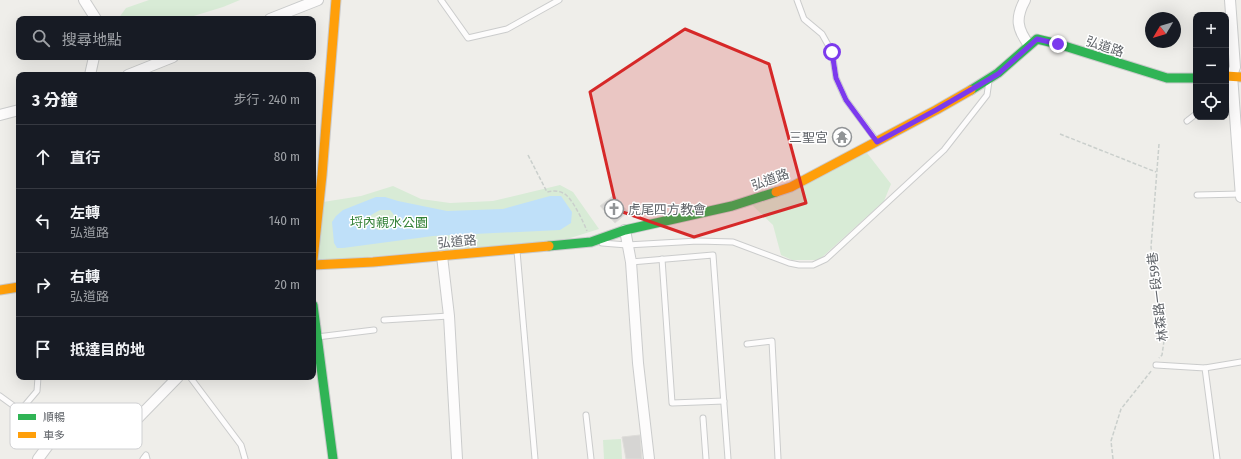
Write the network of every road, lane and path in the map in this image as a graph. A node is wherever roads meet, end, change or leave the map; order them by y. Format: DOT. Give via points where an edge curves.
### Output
graph roads {
  1 [pos="84,0"];
  2 [pos="318,0"];
  3 [pos="336,0"];
  4 [pos="441,0"];
  5 [pos="559,0"];
  6 [pos="797,0"];
  7 [pos="1025,0"];
  8 [pos="1230,0"];
  9 [pos="548,3"];
  10 [pos="94,16"];
  11 [pos="278,16"];
  12 [pos="1029,45"];
  13 [pos="93,60"];
  14 [pos="166,60"];
  15 [pos="91,72"];
  16 [pos="136,72"];
  17 [pos="1233,76"];
  18 [pos="1193,78"];
  19 [pos="989,79"];
  20 [pos="16,111"];
  21 [pos="0,115"];
  22 [pos="1193,116"];
  23 [pos="1187,121"];
  24 [pos="1060,134"];
  25 [pos="877,142"];
  26 [pos="1159,144"];
  27 [pos="528,156"];
  28 [pos="1156,172"];
  29 [pos="1241,194"];
  30 [pos="1197,195"];
  31 [pos="1241,198"];
  32 [pos="625,230"];
  33 [pos="316,232"];
  34 [pos="591,242"];
  35 [pos="627,245"];
  36 [pos="517,249"];
  37 [pos="442,256"];
  38 [pos="662,259"];
  39 [pos="631,262"];
  40 [pos="316,265"];
  41 [pos="16,287"];
  42 [pos="0,290"];
  43 [pos="449,316"];
  44 [pos="384,320"];
  45 [pos="374,330"];
  46 [pos="316,338"];
  47 [pos="746,344"];
  48 [pos="316,345"];
  49 [pos="1241,362"];
  50 [pos="1156,365"];
  51 [pos="1206,368"];
  52 [pos="38,380"];
  53 [pos="175,380"];
  54 [pos="192,380"];
  55 [pos="0,396"];
  56 [pos="724,401"];
  57 [pos="27,403"];
  58 [pos="10,404"];
  59 [pos="142,414"];
  60 [pos="586,415"];
  61 [pos="703,418"];
  62 [pos="45,449"];
  63 [pos="38,459"];
  64 [pos="142,459"];
  65 [pos="147,459"];
  66 [pos="245,459"];
  67 [pos="333,459"];
  68 [pos="457,459"];
  69 [pos="535,459"];
  70 [pos="591,459"];
  71 [pos="649,459"];
  72 [pos="706,459"];
  73 [pos="728,459"];
  74 [pos="778,459"];
  75 [pos="1113,459"];
  76 [pos="1217,459"];
  1 -- 10 [label="street"];
  2 -- 11 [label="street"];
  3 -- 33 [label="street"];
  4 -- 9 [label="lane" via="468,38 507,29"];
  5 -- 9 [label="lane"];
  6 -- 25 [label="lane" via="804,19 822,34 832,52 836,78 846,100"];
  7 -- 12 [label="street" via="1018,24"];
  8 -- 17 [label="street" via="1235,67"];
  12 -- 18 [label="street, 弘道路" via="1037,39 1167,78"];
  12 -- 19 [label="street, 弘道路" via="998,74"];
  13 -- 15 [label="street"];
  14 -- 16 [label="street"];
  17 -- 29 [label="street"];
  19 -- 25 [label="street, 弘道路"];
  19 -- 35 [label="lane" via="987,95 944,150 826,259 813,265 789,263 734,242 698,241"];
  20 -- 21 [label="street"];
  22 -- 23 [label="lane"];
  24 -- 28 [label="path"];
  25 -- 32 [label="street, 弘道路" via="791,187 732,206"];
  26 -- 28 [label="path, 林森路一段59巷"];
  27 -- 34 [label="path" via="547,192 564,193 581,214"];
  28 -- 50 [label="path, 林森路一段59巷" via="1151,247 1164,340 1162,355"];
  29 -- 30 [label="lane"];
  29 -- 31 [label="street"];
  32 -- 34 [label="street, 弘道路"];
  32 -- 35 [label="street"];
  34 -- 35 [label="lane"];
  34 -- 36 [label="street, 弘道路"];
  35 -- 39 [label="street"];
  36 -- 37 [label="street, 弘道路"];
  36 -- 69 [label="lane"];
  37 -- 40 [label="street, 弘道路"];
  37 -- 43 [label="street"];
  38 -- 39 [label="lane"];
  38 -- 56 [label="lane" via="672,403"];
  38 -- 56 [label="lane" via="713,254"];
  39 -- 71 [label="street" via="638,363"];
  41 -- 42 [label="street"];
  43 -- 44 [label="lane"];
  43 -- 68 [label="street"];
  45 -- 46 [label="lane"];
  47 -- 74 [label="lane" via="772,341"];
  48 -- 67 [label="street"];
  49 -- 51 [label="lane"];
  50 -- 51 [label="lane"];
  50 -- 75 [label="path, 林森路一段59巷" via="1121,409 1111,441"];
  51 -- 76 [label="lane"];
  52 -- 57 [label="lane" via="37,391"];
  53 -- 59 [label="street"];
  54 -- 66 [label="lane" via="241,445"];
  55 -- 58 [label="lane"];
  56 -- 73 [label="lane"];
  60 -- 70 [label="lane"];
  61 -- 72 [label="lane"];
  62 -- 63 [label="street"];
  64 -- 65 [label="lane" via="146,456"];
}
